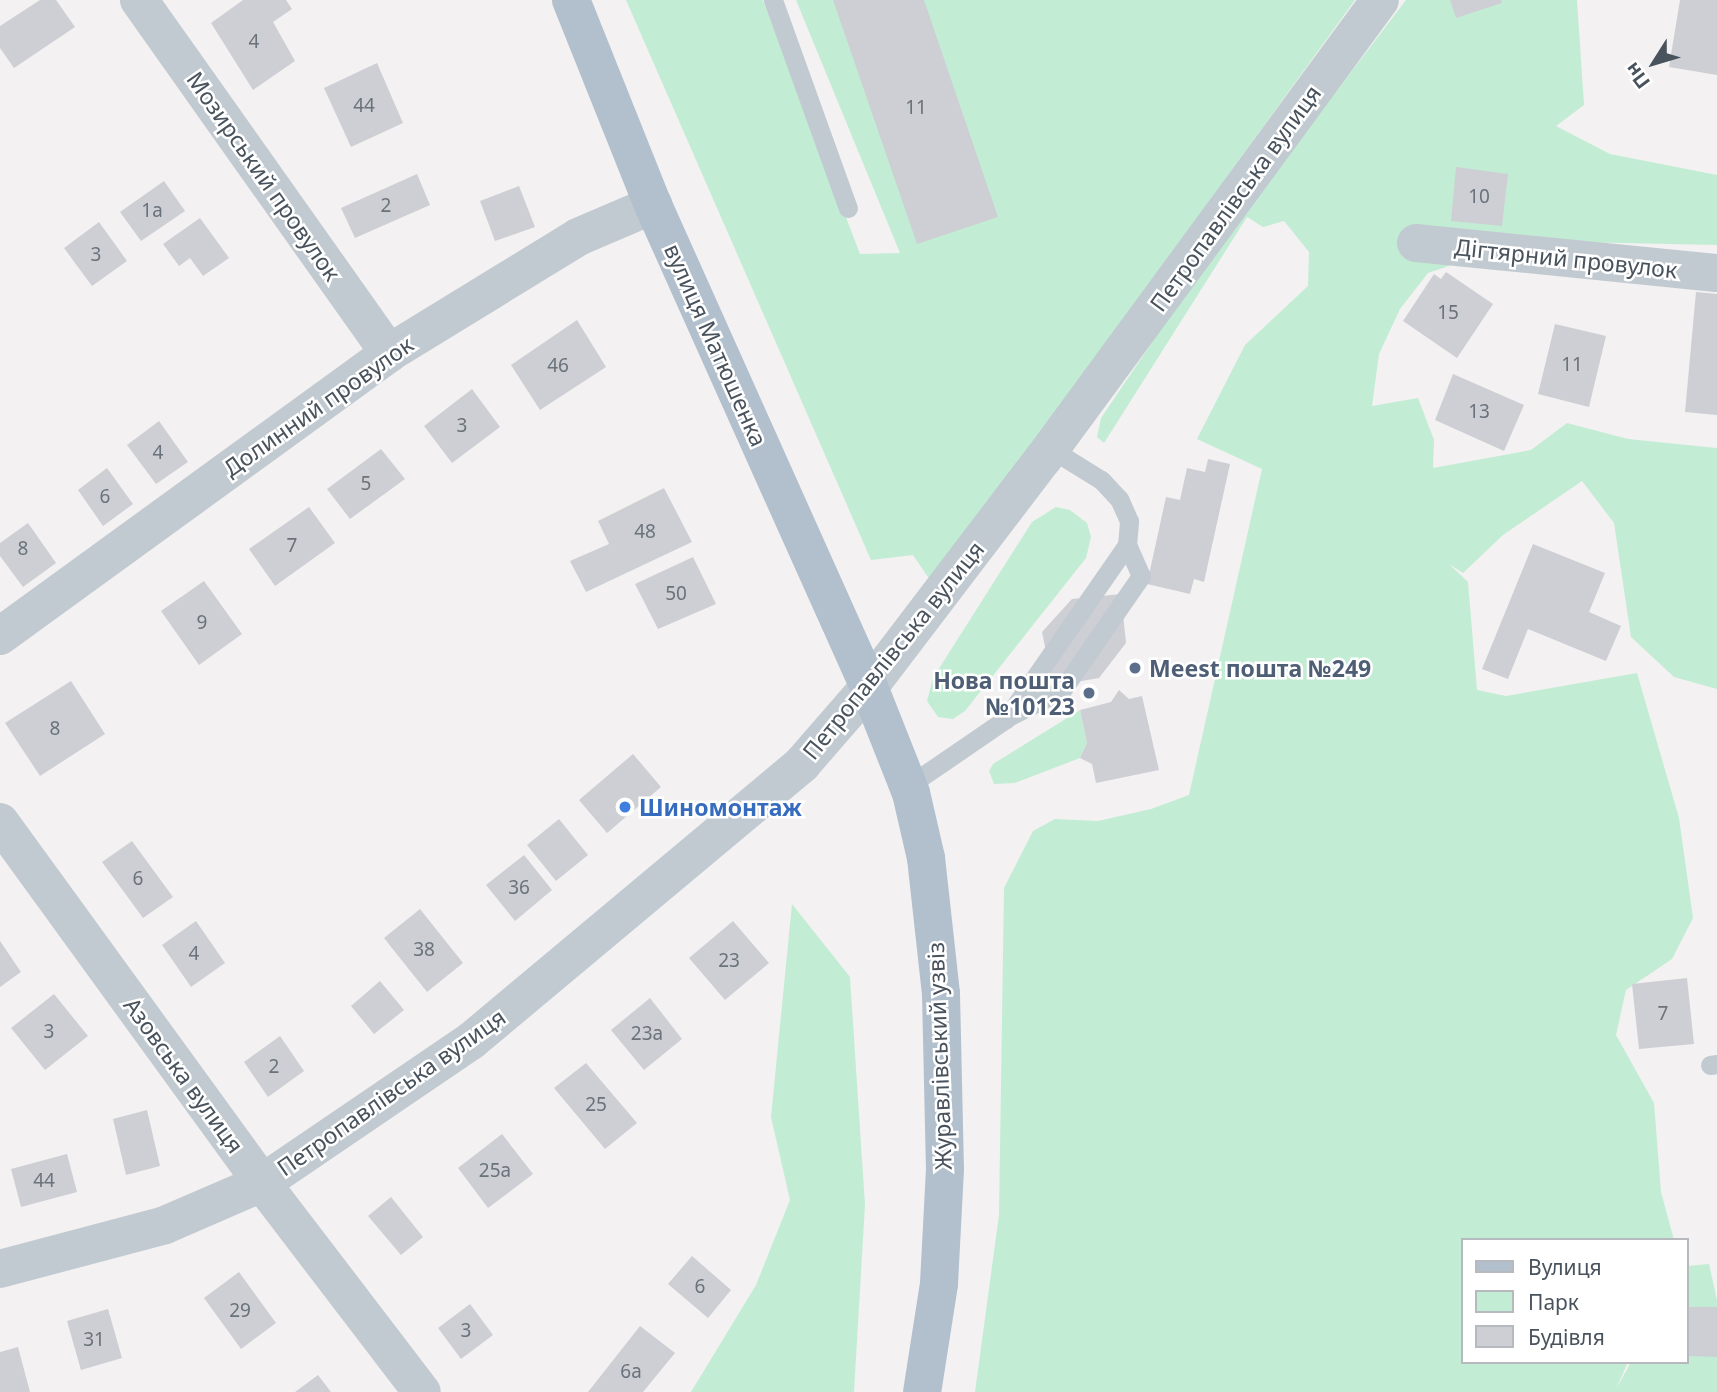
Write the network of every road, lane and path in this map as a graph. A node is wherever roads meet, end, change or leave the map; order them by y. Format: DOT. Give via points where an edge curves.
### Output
graph roads {
  1 [pos="139,0"];
  2 [pos="571,0"];
  3 [pos="773,0"];
  4 [pos="1380,0"];
  5 [pos="653,205"];
  6 [pos="848,208"];
  7 [pos="1416,243"];
  8 [pos="1717,273"];
  9 [pos="389,353"];
  10 [pos="1051,449"];
  11 [pos="1127,545"];
  12 [pos="0,636"];
  13 [pos="869,687"];
  14 [pos="1006,719"];
  15 [pos="908,786"];
  16 [pos="0,822"];
  17 [pos="262,1183"];
  18 [pos="0,1269"];
  19 [pos="422,1392"];
  20 [pos="922,1392"];
  1 -- 9 [label="street, Мозирський провулок"];
  2 -- 5 [label="main road, вулиця Матюшенка"];
  3 -- 6 [label="lane"];
  4 -- 10 [label="street, Петропавлівська вулиця"];
  5 -- 9 [label="street, Долинний провулок" via="578,237"];
  5 -- 13 [label="main road, вулиця Матюшенка"];
  7 -- 8 [label="street, Дігтярний провулок"];
  9 -- 12 [label="street, Долинний провулок"];
  10 -- 11 [label="lane" via="1101,481 1119,499 1129,521"];
  10 -- 13 [label="street, Петропавлівська вулиця"];
  11 -- 14 [label="lane"];
  11 -- 14 [label="lane" via="1141,576 1062,690"];
  13 -- 15 [label="main road, Журавлівський узвіз"];
  13 -- 17 [label="street, Петропавлівська вулиця" via="802,764 471,1041"];
  14 -- 15 [label="lane"];
  15 -- 20 [label="main road, Журавлівський узвіз" via="926,858 942,1007 945,1169 940,1271"];
  16 -- 17 [label="street, Азовська вулиця"];
  17 -- 18 [label="street, Петропавлівська вулиця" via="165,1225"];
  17 -- 19 [label="street, Азовська вулиця"];
}
